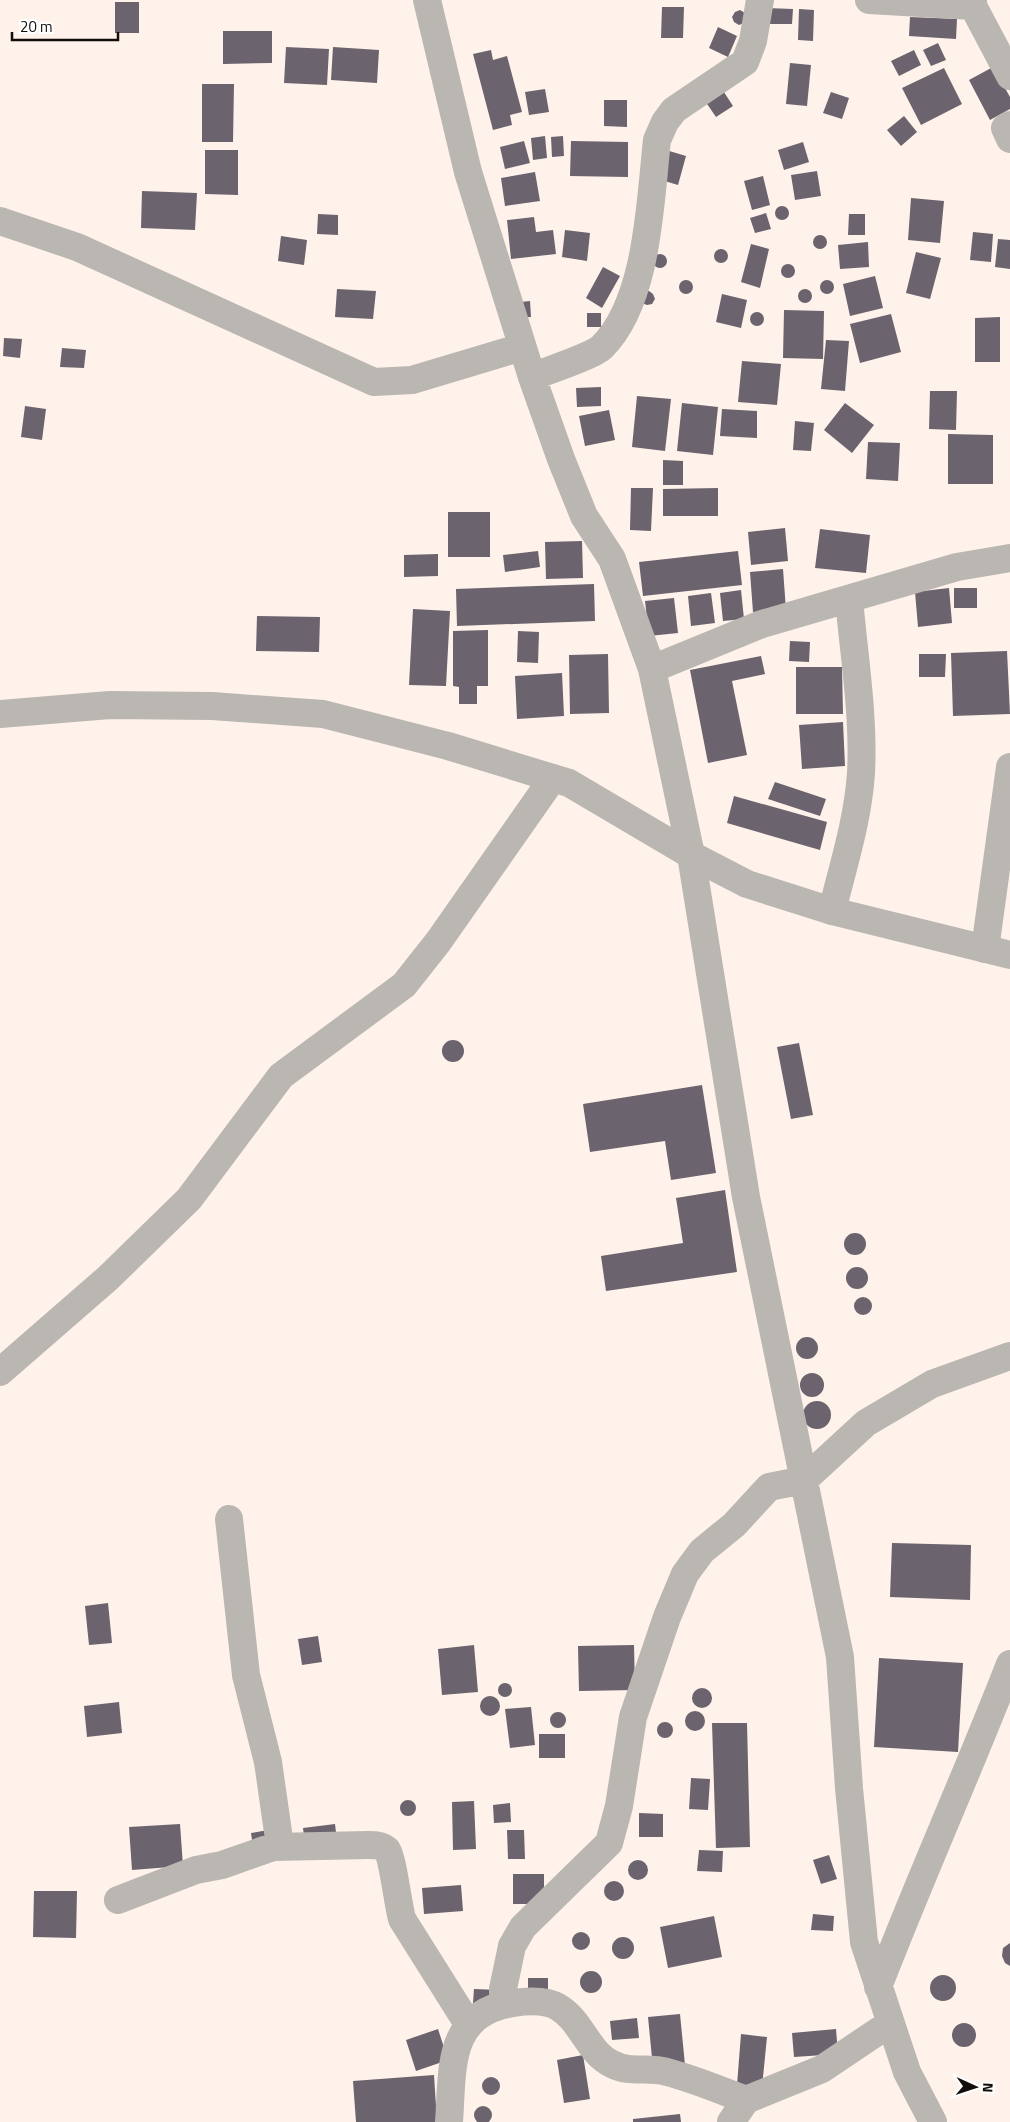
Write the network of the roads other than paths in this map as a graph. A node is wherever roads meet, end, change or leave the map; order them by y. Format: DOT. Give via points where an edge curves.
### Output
graph roads {
  1 [pos="427,0"];
  2 [pos="760,0"];
  3 [pos="870,0"];
  4 [pos="973,3"];
  5 [pos="1010,76"];
  6 [pos="1010,125"];
  7 [pos="1010,139"];
  8 [pos="0,221"];
  9 [pos="522,347"];
  10 [pos="532,377"];
  11 [pos="1010,558"];
  12 [pos="848,599"];
  13 [pos="652,670"];
  14 [pos="0,714"];
  15 [pos="1010,767"];
  16 [pos="553,778"];
  17 [pos="691,856"];
  18 [pos="832,911"];
  19 [pos="997,952"];
  20 [pos="1010,1356"];
  21 [pos="0,1372"];
  22 [pos="804,1480"];
  23 [pos="229,1518"];
  24 [pos="1010,1664"];
  25 [pos="280,1846"];
  26 [pos="118,1900"];
  27 [pos="878,1987"];
  28 [pos="503,2005"];
  29 [pos="468,2024"];
  30 [pos="890,2024"];
  31 [pos="746,2100"];
  32 [pos="449,2122"];
  33 [pos="731,2122"];
  34 [pos="933,2122"];
  1 -- 9 [label="street" via="468,172"];
  2 -- 10 [label="street" via="753,41 744,62 674,110 662,128 657,140 640,274 620,322 601,349"];
  3 -- 4 [label="street"];
  4 -- 5 [label="street"];
  6 -- 7 [label="street" via="1005,132"];
  8 -- 9 [label="street" via="77,246 374,382 412,380"];
  9 -- 10 [label="street"];
  10 -- 13 [label="street" via="584,516 612,559"];
  11 -- 12 [label="street" via="957,568"];
  12 -- 13 [label="street" via="762,624"];
  12 -- 18 [label="street" via="861,737 861,774 855,817"];
  13 -- 17 [label="street"];
  14 -- 16 [label="street" via="110,705 212,706 323,714 448,746"];
  15 -- 19 [label="street"];
  16 -- 17 [label="street" via="569,783"];
  16 -- 21 [label="street" via="404,985 281,1076 189,1199 108,1278"];
  17 -- 18 [label="street" via="747,884"];
  17 -- 22 [label="street" via="746,1197"];
  18 -- 19 [label="street"];
  20 -- 22 [label="street" via="932,1384 866,1423"];
  22 -- 27 [label="street" via="840,1657 864,1942"];
  22 -- 28 [label="street" via="769,1487 734,1525 702,1551 685,1574 666,1617 633,1717 619,1806 609,1843 523,1927 512,1946"];
  23 -- 25 [label="street" via="246,1675 268,1762"];
  24 -- 27 [label="street"];
  25 -- 26 [label="street" via="196,1870"];
  25 -- 29 [label="street" via="368,1845 387,1851 402,1919"];
  27 -- 30 [label="street"];
  28 -- 29 [label="street" via="493,2007"];
  28 -- 31 [label="street" via="527,2001 557,2007 580,2026 602,2059 616,2067 666,2071"];
  29 -- 32 [label="street" via="454,2050"];
  30 -- 31 [label="street" via="822,2069"];
  30 -- 34 [label="street" via="907,2072"];
  31 -- 33 [label="street"];
}
